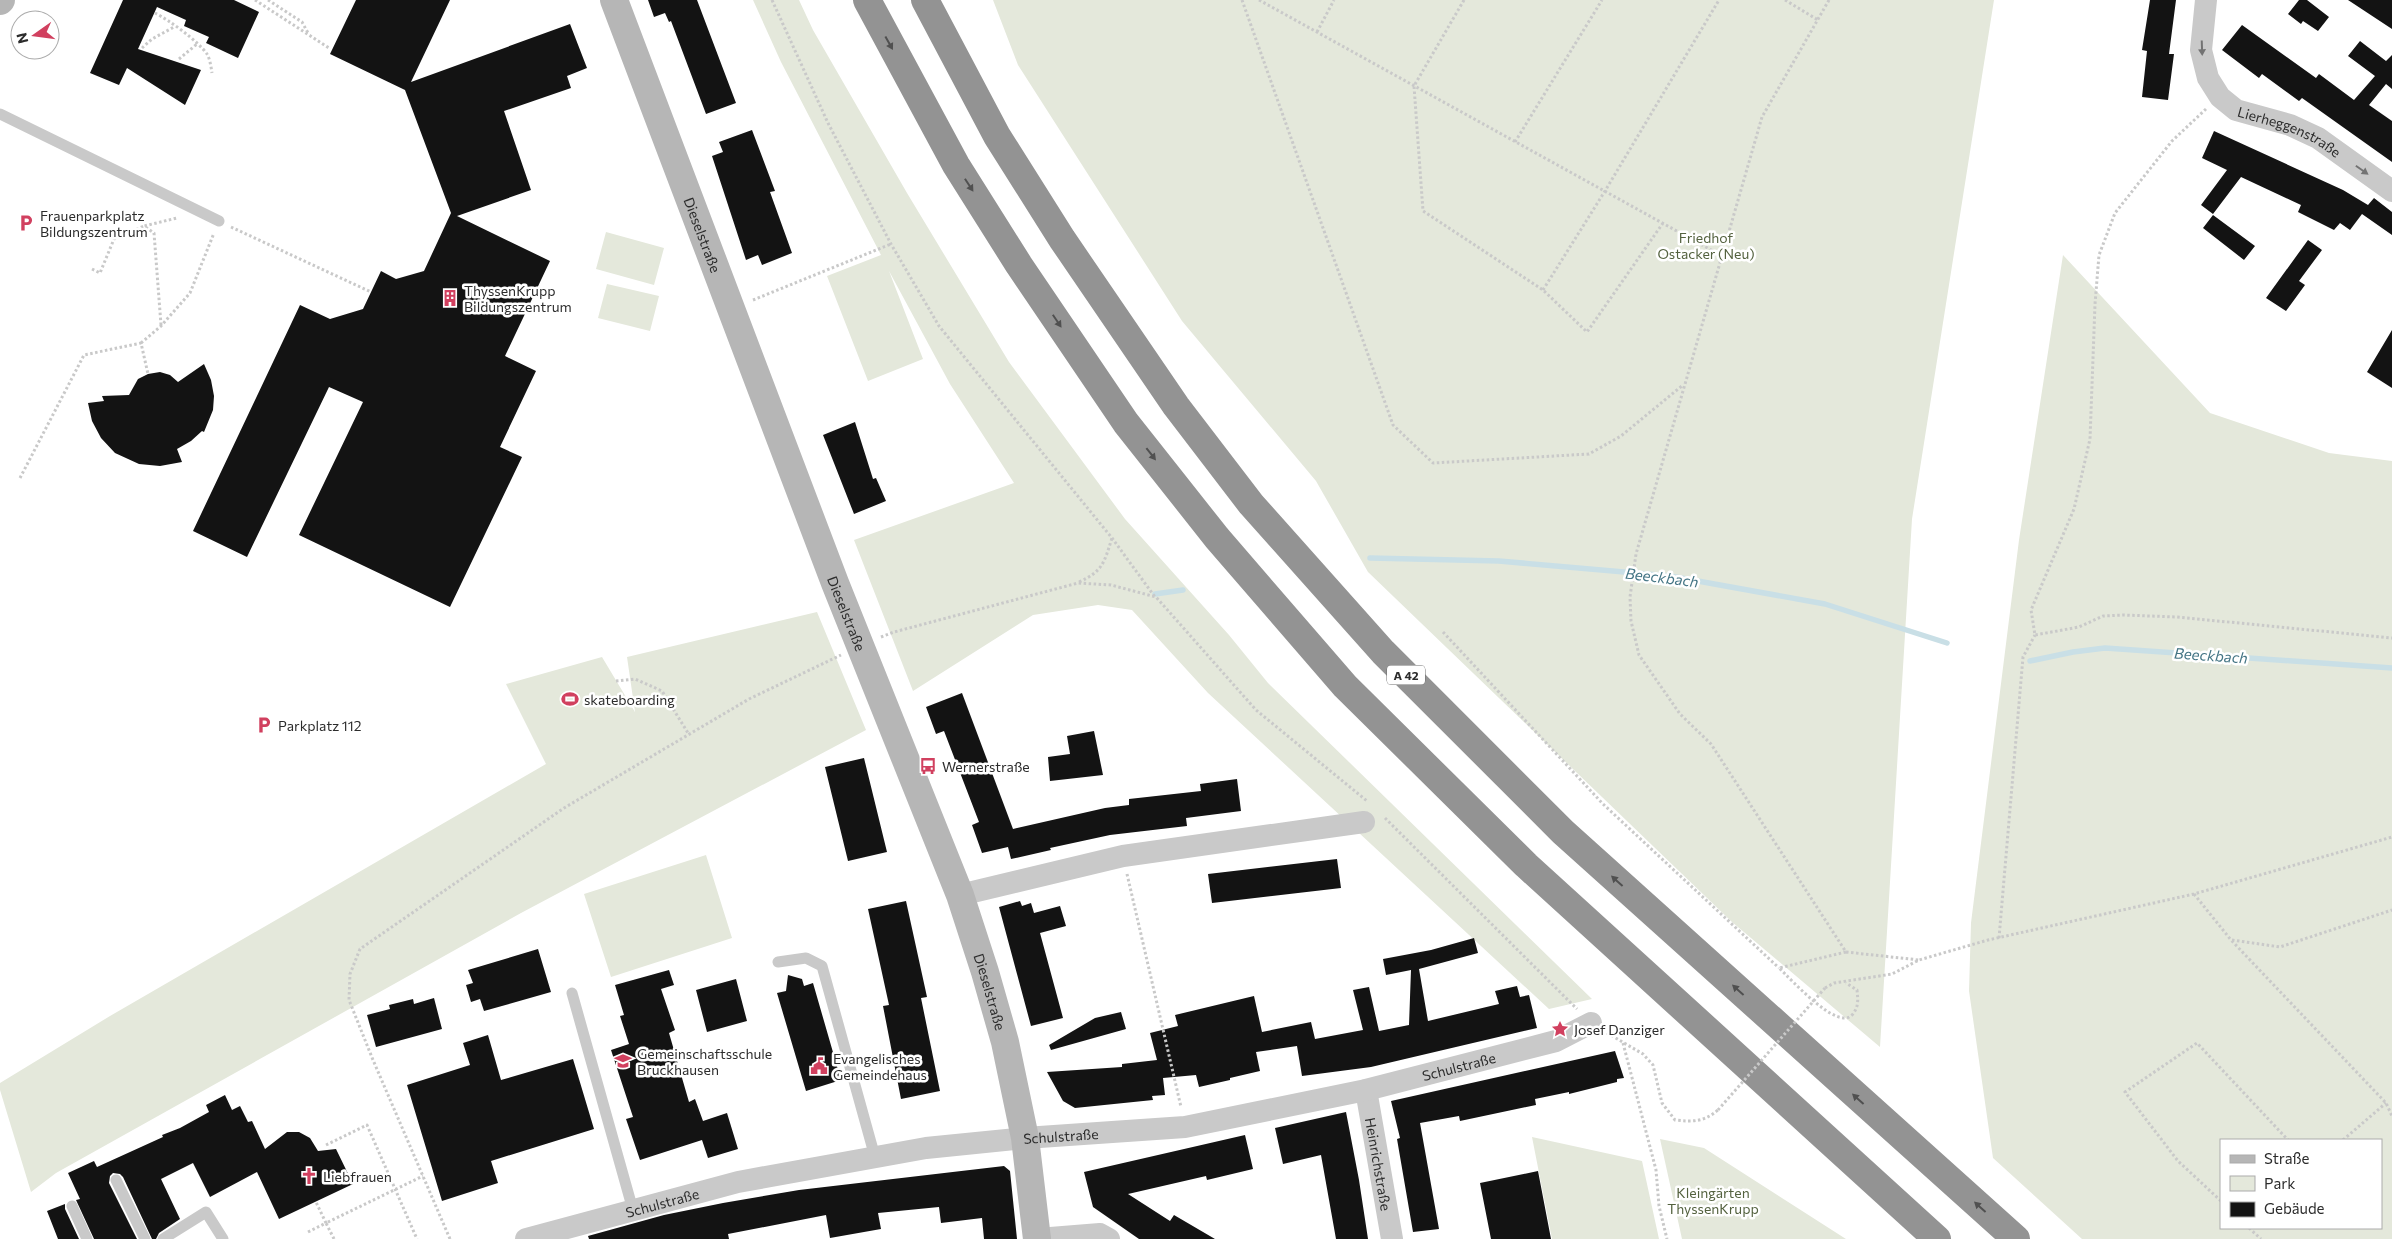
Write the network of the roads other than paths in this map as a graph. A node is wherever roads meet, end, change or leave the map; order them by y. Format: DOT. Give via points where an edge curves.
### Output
graph roads {
  1 [pos="614,0"];
  2 [pos="867,0"];
  3 [pos="925,0"];
  4 [pos="2206,0"];
  5 [pos="0,114"];
  6 [pos="2392,191"];
  7 [pos="219,221"];
  8 [pos="1373,814"];
  9 [pos="960,895"];
  10 [pos="778,962"];
  11 [pos="572,993"];
  12 [pos="1591,1023"];
  13 [pos="1366,1090"];
  14 [pos="1025,1138"];
  15 [pos="875,1157"];
  16 [pos="116,1180"];
  17 [pos="72,1206"];
  18 [pos="633,1210"];
  19 [pos="87,1239"];
  20 [pos="145,1239"];
  21 [pos="163,1239"];
  22 [pos="223,1239"];
  23 [pos="526,1239"];
  24 [pos="1038,1239"];
  25 [pos="1109,1239"];
  26 [pos="1392,1239"];
  27 [pos="1937,1239"];
  28 [pos="2016,1239"];
  1 -- 9 [label="street, Dieselstraße" via="860,647"];
  2 -- 27 [label="highway, one-way" via="956,165 1014,257 1126,423 1217,538 1345,686 1526,865"];
  28 -- 3 [label="highway, A 42, one-way" via="1562,832 1383,652 1251,504 1176,406 1062,239 998,136"];
  4 -- 6 [label="street, Lierheggenstraße, one-way" via="2201,50 2208,78 2220,97 2236,110 2290,125 2318,138"];
  5 -- 7 [label="lane"];
  8 -- 9 [label="street" via="1123,856"];
  9 -- 14 [label="street, Dieselstraße" via="1005,1042"];
  10 -- 15 [label="lane" via="806,958 822,966"];
  11 -- 18 [label="lane"];
  12 -- 13 [label="street, Schulstraße" via="1556,1041"];
  13 -- 14 [label="street, Schulstraße" via="1185,1127"];
  13 -- 26 [label="street, Heinrichstraße"];
  14 -- 15 [label="street, Schulstraße" via="926,1148"];
  14 -- 24 [label="street, Dieselstraße"];
  15 -- 18 [label="street, Schulstraße" via="738,1182"];
  16 -- 20 [label="lane"];
  17 -- 19 [label="lane"];
  18 -- 23 [label="street, Schulstraße"];
  21 -- 22 [label="lane" via="206,1212"];
  24 -- 25 [label="street" via="1100,1234"];
}
